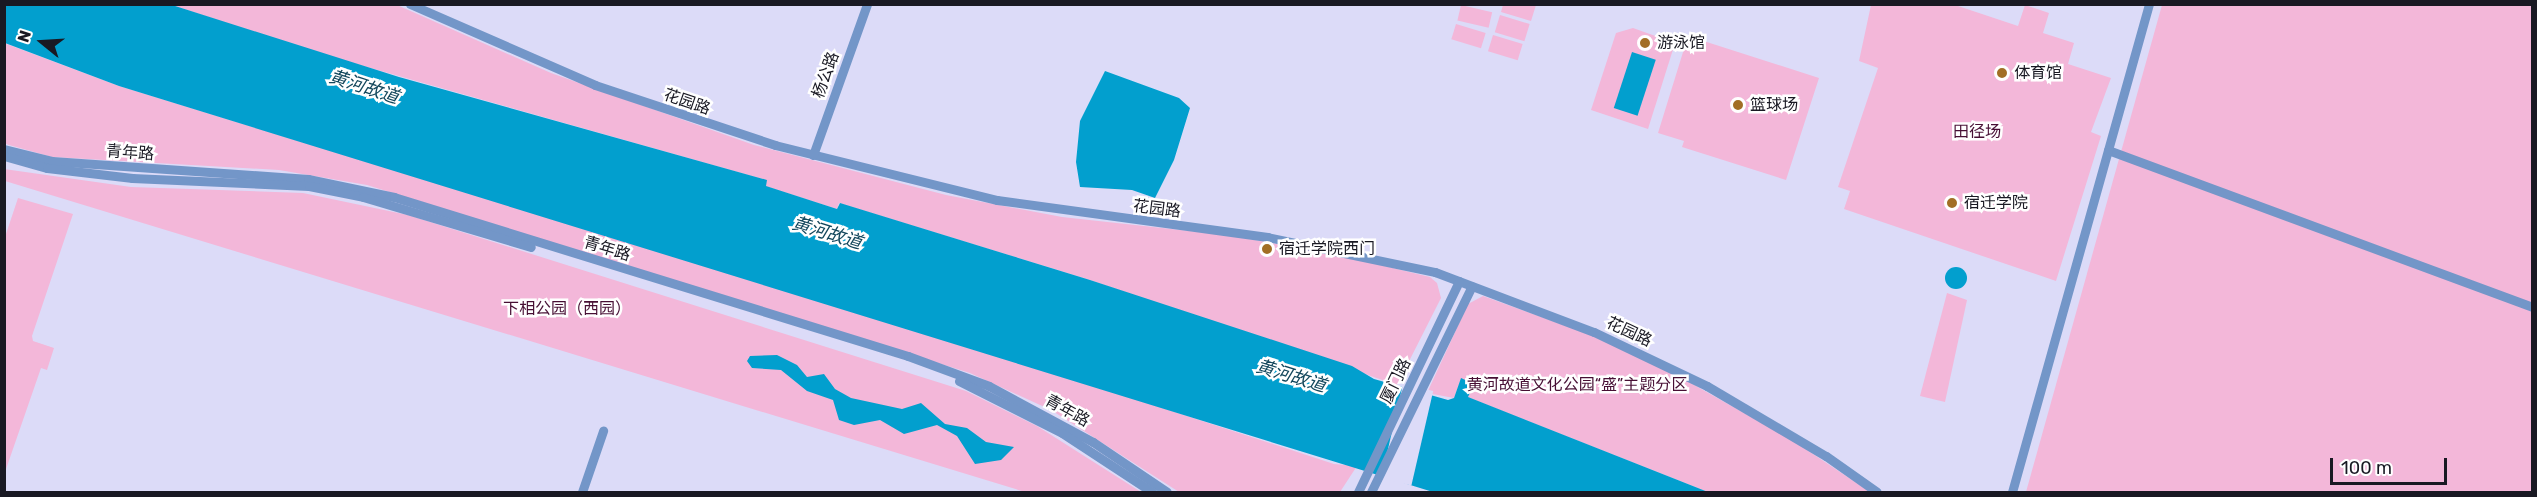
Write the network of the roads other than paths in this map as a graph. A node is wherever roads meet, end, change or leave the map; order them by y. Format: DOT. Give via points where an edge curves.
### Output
graph roads {
  1 [pos="410,4"];
  2 [pos="867,4"];
  3 [pos="2149,4"];
  4 [pos="4,148"];
  5 [pos="2108,150"];
  6 [pos="813,155"];
  7 [pos="4,156"];
  8 [pos="1459,281"];
  9 [pos="1472,286"];
  10 [pos="2532,307"];
  11 [pos="603,431"];
  12 [pos="582,492"];
  13 [pos="1152,492"];
  14 [pos="1167,492"];
  15 [pos="1358,492"];
  16 [pos="1371,492"];
  17 [pos="1877,492"];
  18 [pos="2012,492"];
  1 -- 6 [label="street, 花园路" via="534,61 645,103"];
  2 -- 6 [label="street, 杨公路"];
  3 -- 5 [label="street"];
  4 -- 14 [label="street, 青年路" via="72,164 308,179 394,197 908,356 989,386 1093,442"];
  5 -- 10 [label="street"];
  5 -- 18 [label="street"];
  6 -- 8 [label="street, 花园路" via="997,200 1268,237 1364,255"];
  7 -- 13 [label="street, 青年路" via="47,168 132,178 309,186 392,205 957,380 1062,433"];
  8 -- 9 [label="street, 花园路"];
  8 -- 15 [label="street, 厦门路"];
  9 -- 16 [label="street, 厦门路"];
  9 -- 17 [label="street, 花园路" via="1594,332 1707,386 1826,456"];
  11 -- 12 [label="street"];
}
